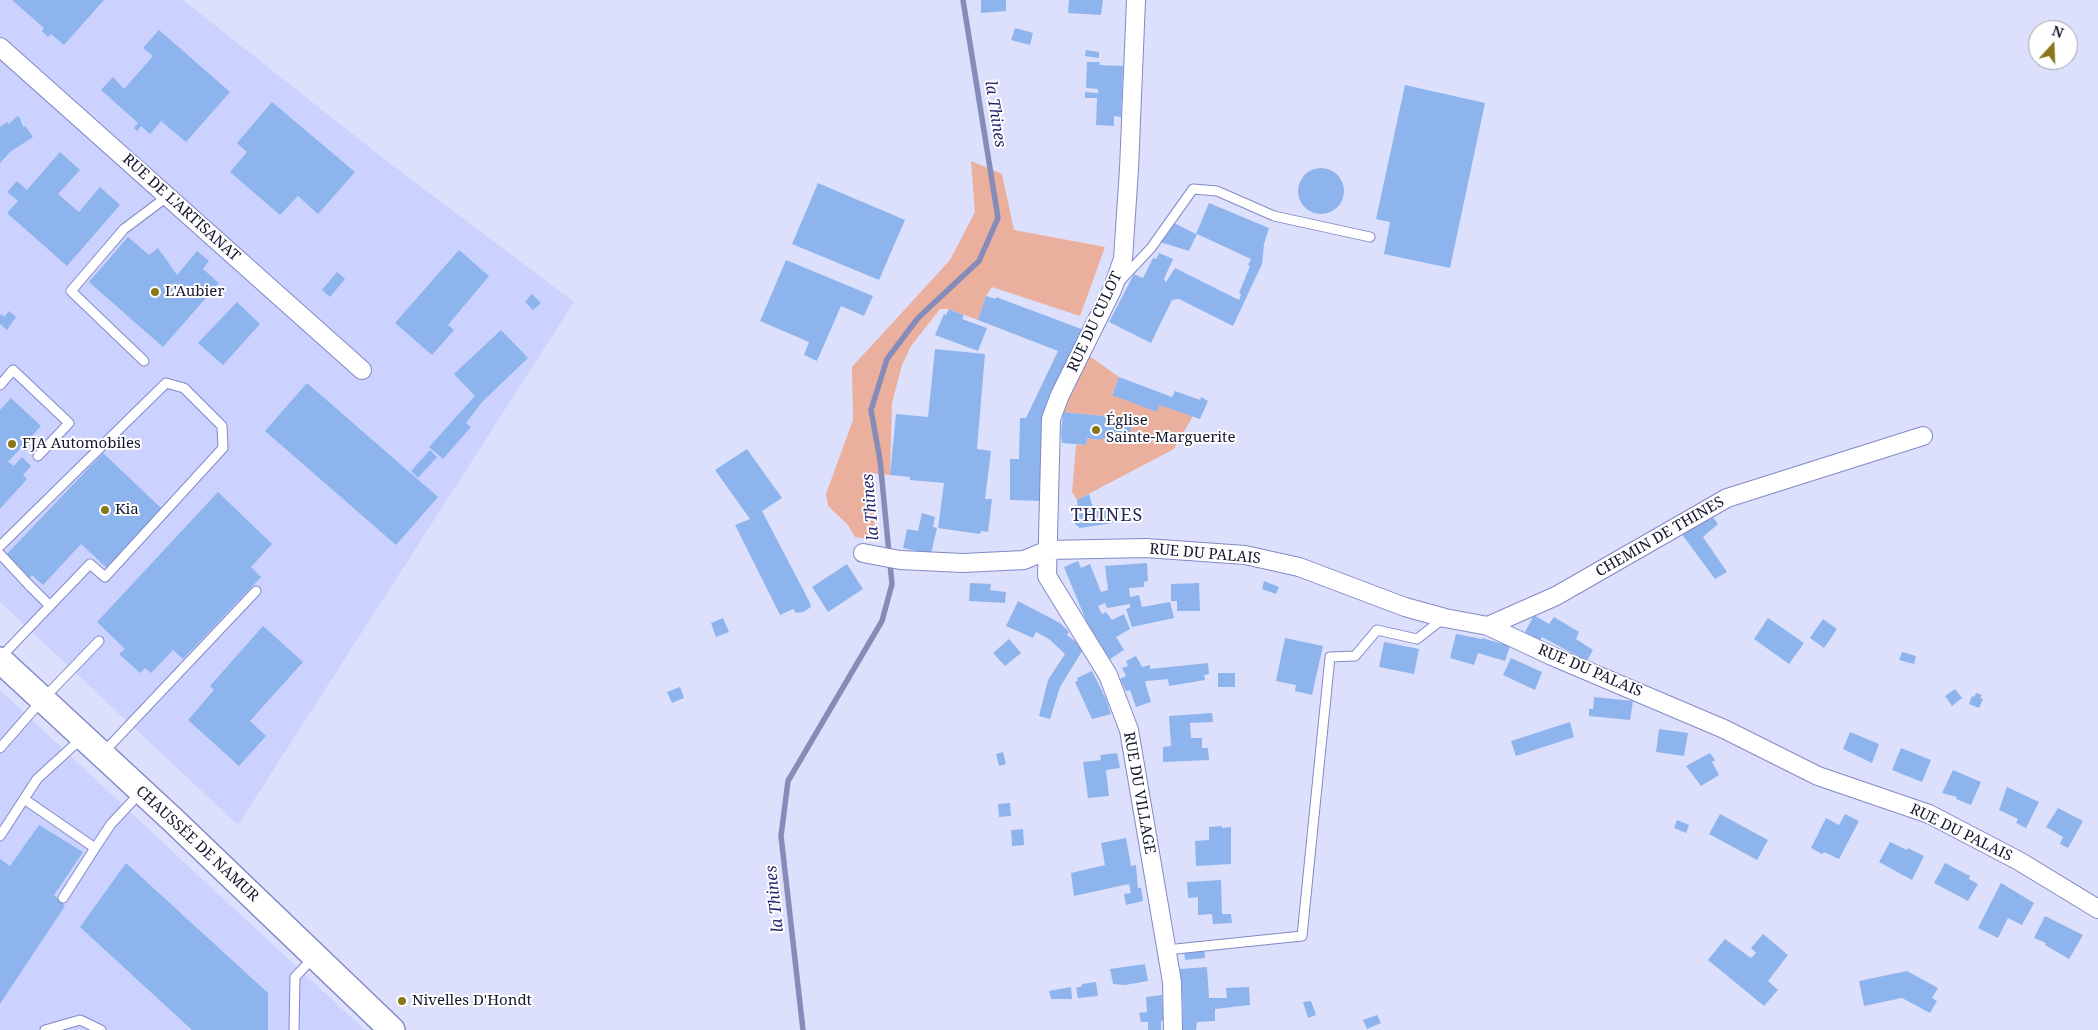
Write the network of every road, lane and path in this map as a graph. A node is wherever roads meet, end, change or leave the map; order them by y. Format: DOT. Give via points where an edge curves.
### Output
graph roads {
  1 [pos="1136,0"];
  2 [pos="0,48"];
  3 [pos="168,196"];
  4 [pos="1370,237"];
  5 [pos="1112,290"];
  6 [pos="144,361"];
  7 [pos="362,370"];
  8 [pos="0,385"];
  9 [pos="1923,436"];
  10 [pos="38,456"];
  11 [pos="0,546"];
  12 [pos="1048,550"];
  13 [pos="863,552"];
  14 [pos="0,554"];
  15 [pos="1024,560"];
  16 [pos="1047,576"];
  17 [pos="256,591"];
  18 [pos="50,606"];
  19 [pos="1444,618"];
  20 [pos="1488,626"];
  21 [pos="99,641"];
  22 [pos="0,659"];
  23 [pos="42,700"];
  24 [pos="83,737"];
  25 [pos="0,748"];
  26 [pos="102,754"];
  27 [pos="142,791"];
  28 [pos="24,799"];
  29 [pos="0,836"];
  30 [pos="95,848"];
  31 [pos="63,898"];
  32 [pos="2098,909"];
  33 [pos="1166,950"];
  34 [pos="315,956"];
  35 [pos="45,1030"];
  36 [pos="101,1030"];
  37 [pos="294,1030"];
  38 [pos="392,1030"];
  39 [pos="1172,1030"];
  1 -- 5 [label="street, RUE DU CULOT" via="1123,259"];
  2 -- 3 [label="street, RUE DE L'ARTISANAT"];
  3 -- 6 [label="lane" via="124,229 71,291"];
  3 -- 7 [label="street, RUE DE L'ARTISANAT"];
  4 -- 5 [label="lane" via="1274,216 1217,191 1193,189 1151,248"];
  5 -- 12 [label="street, RUE DU CULOT" via="1051,419"];
  8 -- 10 [label="lane" via="12,370 69,423"];
  9 -- 20 [label="street, CHEMIN DE THINES" via="1727,498 1556,596"];
  11 -- 18 [label="lane" via="166,383 184,388 222,426 223,448 104,577 90,564"];
  12 -- 15 [label="street"];
  12 -- 16 [label="street"];
  12 -- 19 [label="street, RUE DU PALAIS" via="1146,548 1245,555 1299,567 1405,607"];
  13 -- 15 [label="street" via="900,560 963,563"];
  14 -- 18 [label="lane"];
  15 -- 16 [label="street, RUE DU VILLAGE"];
  16 -- 33 [label="street, RUE DU VILLAGE" via="1108,675 1129,730"];
  17 -- 26 [label="lane"];
  18 -- 22 [label="lane"];
  19 -- 20 [label="street, RUE DU PALAIS"];
  19 -- 33 [label="lane" via="1417,639 1377,630 1355,656 1330,657 1302,936"];
  20 -- 32 [label="street, RUE DU PALAIS" via="1724,728 1818,776 1930,814 2019,861"];
  21 -- 23 [label="lane"];
  22 -- 23 [label="main road, CHAUSSÉE DE NAMUR"];
  23 -- 24 [label="main road, CHAUSSÉE DE NAMUR"];
  23 -- 25 [label="lane"];
  24 -- 26 [label="main road, CHAUSSÉE DE NAMUR"];
  24 -- 28 [label="lane" via="37,779"];
  26 -- 27 [label="main road, CHAUSSÉE DE NAMUR"];
  27 -- 30 [label="lane" via="111,824"];
  27 -- 34 [label="main road, CHAUSSÉE DE NAMUR"];
  28 -- 29 [label="lane"];
  28 -- 30 [label="lane"];
  30 -- 31 [label="lane"];
  33 -- 39 [label="street, RUE DU VILLAGE" via="1172,982"];
  34 -- 37 [label="lane" via="295,977"];
  34 -- 38 [label="main road, CHAUSSÉE DE NAMUR"];
  35 -- 36 [label="lane" via="80,1020"];
}
